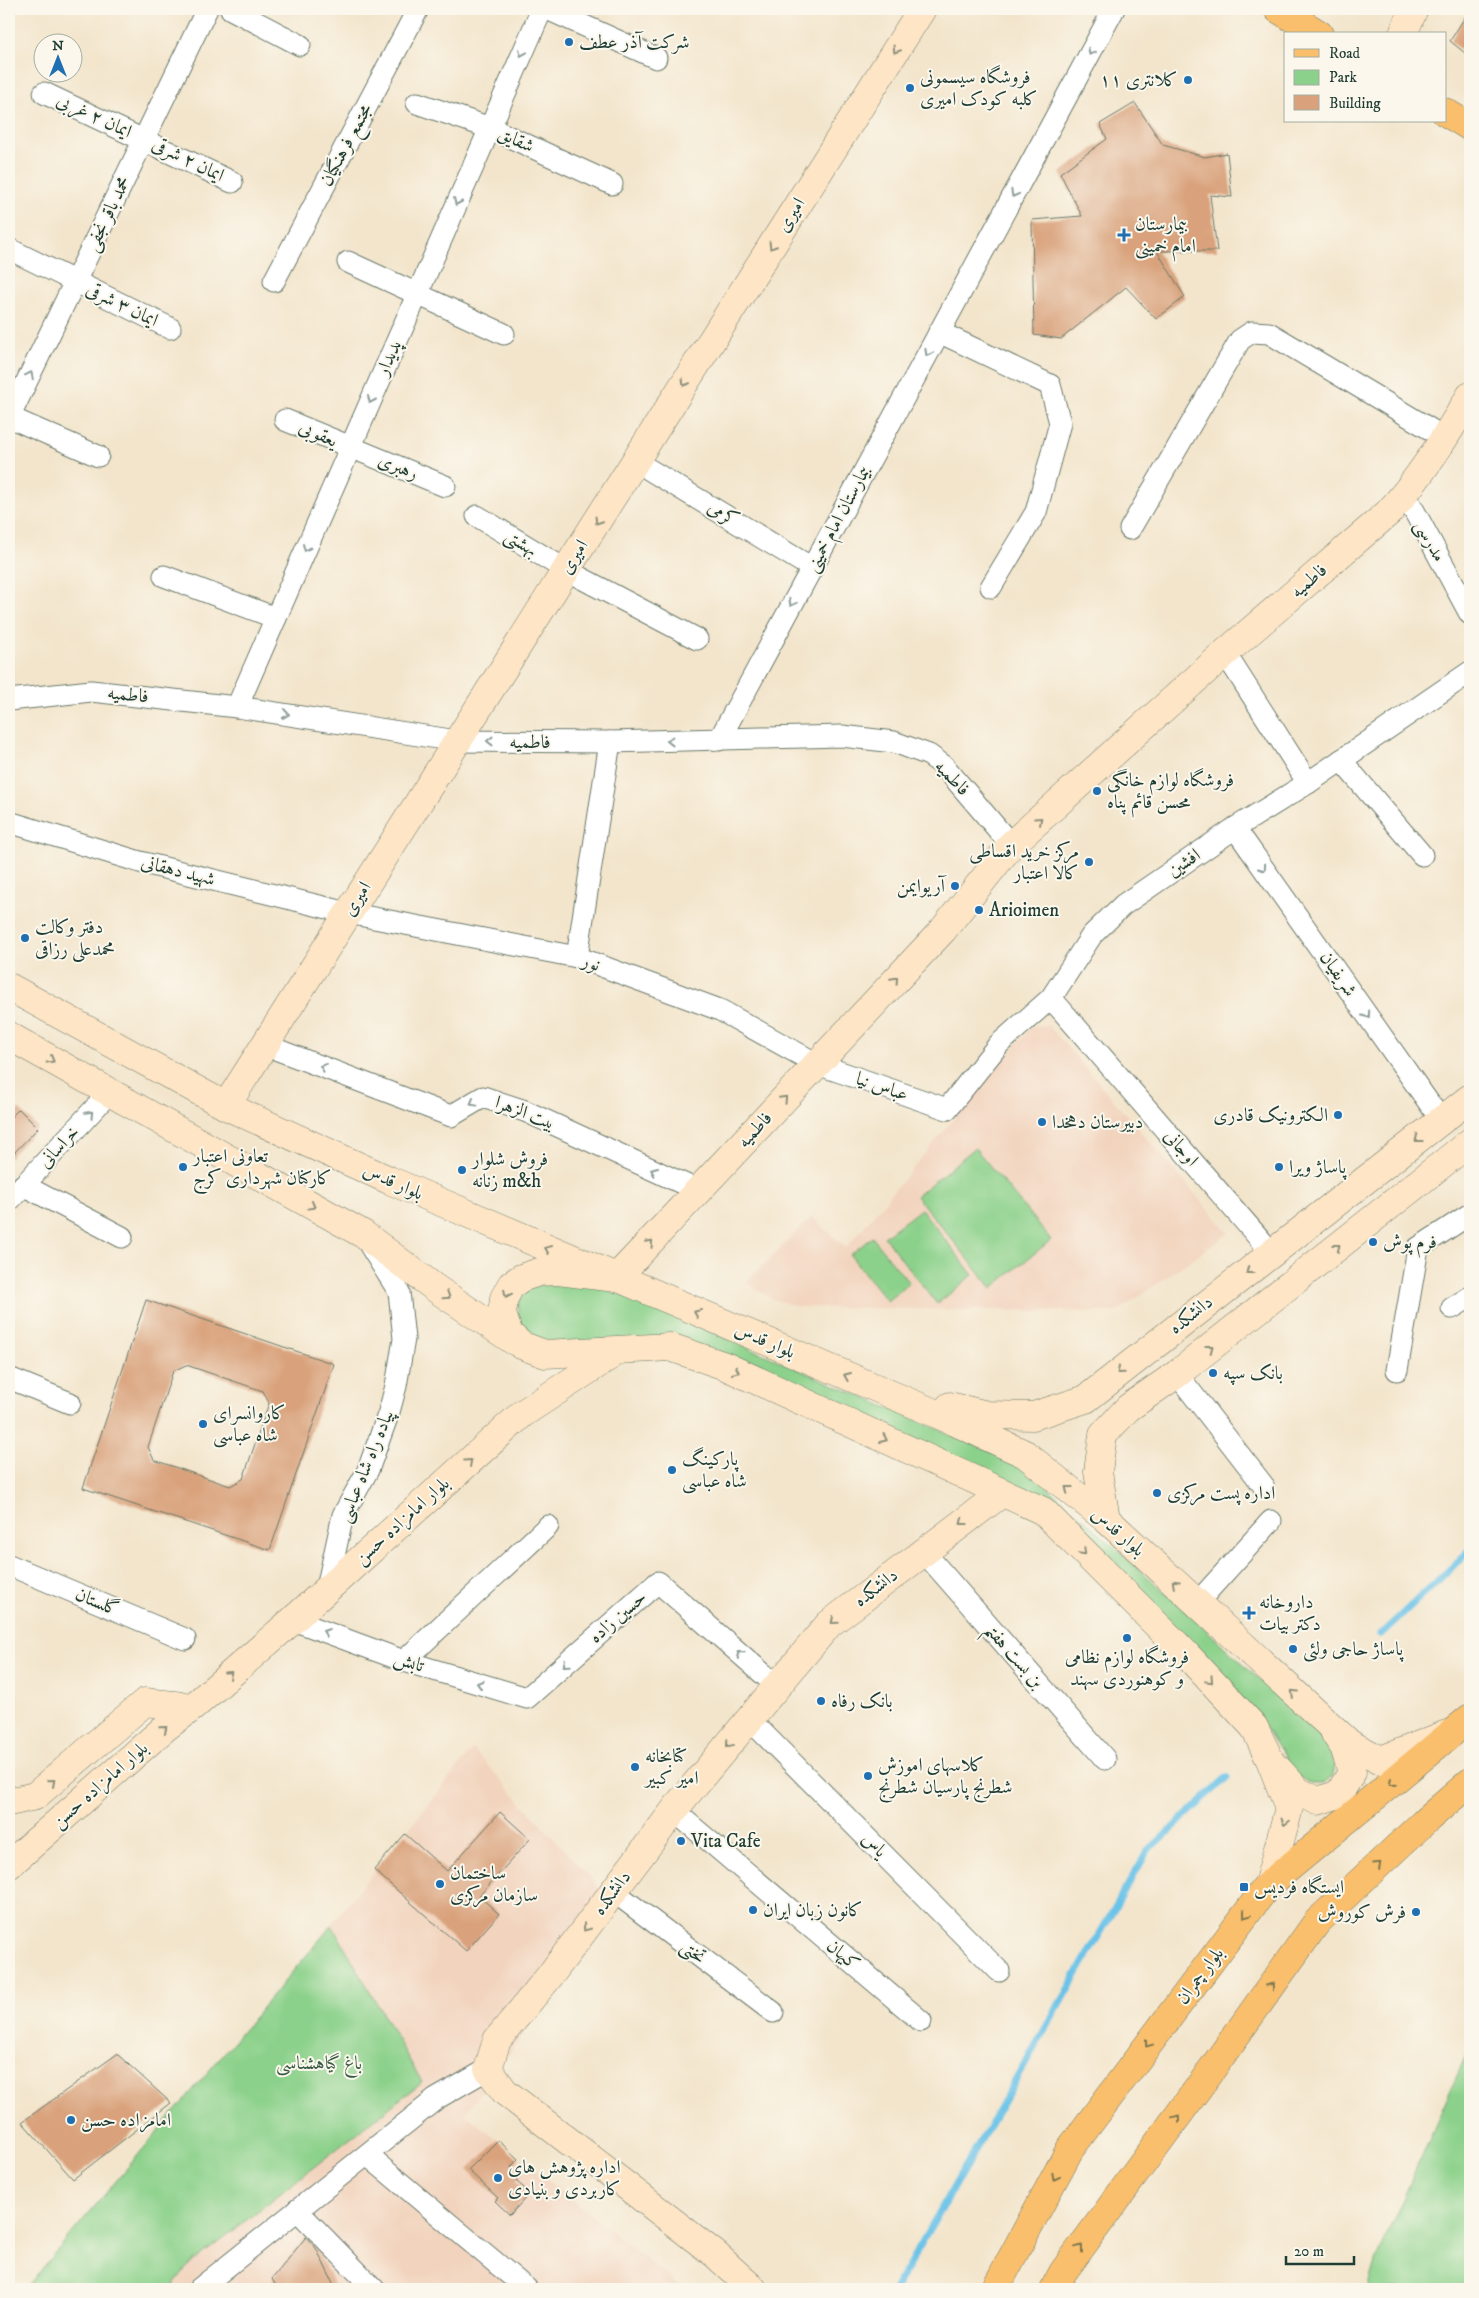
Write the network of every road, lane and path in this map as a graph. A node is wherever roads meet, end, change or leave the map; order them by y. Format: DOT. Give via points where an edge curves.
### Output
graph roads {
  1 [pos="207,9"];
  2 [pos="231,9"];
  3 [pos="418,9"];
  4 [pos="542,9"];
  5 [pos="547,9"];
  6 [pos="922,9"];
  7 [pos="1114,9"];
  8 [pos="1278,9"];
  9 [pos="1414,9"];
  10 [pos="1315,32"];
  11 [pos="1404,32"];
  12 [pos="300,45"];
  13 [pos="656,58"];
  14 [pos="44,93"];
  15 [pos="417,104"];
  16 [pos="1446,113"];
  17 [pos="1470,127"];
  18 [pos="490,128"];
  19 [pos="144,139"];
  20 [pos="232,182"];
  21 [pos="612,184"];
  22 [pos="9,249"];
  23 [pos="348,262"];
  24 [pos="75,281"];
  25 [pos="274,281"];
  26 [pos="418,293"];
  27 [pos="170,328"];
  28 [pos="939,332"];
  29 [pos="504,334"];
  30 [pos="1470,396"];
  31 [pos="9,418"];
  32 [pos="285,420"];
  33 [pos="1445,438"];
  34 [pos="350,448"];
  35 [pos="98,456"];
  36 [pos="635,461"];
  37 [pos="445,486"];
  38 [pos="1405,494"];
  39 [pos="477,516"];
  40 [pos="1130,529"];
  41 [pos="812,568"];
  42 [pos="566,570"];
  43 [pos="164,576"];
  44 [pos="991,587"];
  45 [pos="1470,614"];
  46 [pos="276,618"];
  47 [pos="697,639"];
  48 [pos="1225,653"];
  49 [pos="1470,672"];
  50 [pos="9,700"];
  51 [pos="237,707"];
  52 [pos="719,740"];
  53 [pos="458,741"];
  54 [pos="610,742"];
  55 [pos="1341,760"];
  56 [pos="1308,783"];
  57 [pos="9,822"];
  58 [pos="1235,828"];
  59 [pos="1011,845"];
  60 [pos="1422,855"];
  61 [pos="348,913"];
  62 [pos="577,958"];
  63 [pos="9,987"];
  64 [pos="1051,998"];
  65 [pos="9,1036"];
  66 [pos="265,1044"];
  67 [pos="817,1064"];
  68 [pos="109,1093"];
  69 [pos="1470,1098"];
  70 [pos="226,1106"];
  71 [pos="947,1109"];
  72 [pos="1441,1120"];
  73 [pos="1470,1142"];
  74 [pos="698,1191"];
  75 [pos="16,1193"];
  76 [pos="1470,1214"];
  77 [pos="363,1234"];
  78 [pos="122,1237"];
  79 [pos="1272,1253"];
  80 [pos="616,1278"];
  81 [pos="1470,1297"];
  82 [pos="1452,1308"];
  83 [pos="522,1345"];
  84 [pos="622,1348"];
  85 [pos="1397,1370"];
  86 [pos="1177,1374"];
  87 [pos="9,1378"];
  88 [pos="872,1387"];
  89 [pos="70,1403"];
  90 [pos="1264,1485"];
  91 [pos="1002,1493"];
  92 [pos="1106,1519"];
  93 [pos="1271,1521"];
  94 [pos="548,1526"];
  95 [pos="924,1552"];
  96 [pos="9,1565"];
  97 [pos="327,1588"];
  98 [pos="1197,1603"];
  99 [pos="293,1620"];
  100 [pos="185,1639"];
  101 [pos="404,1661"];
  102 [pos="777,1686"];
  103 [pos="527,1698"];
  104 [pos="193,1707"];
  105 [pos="749,1720"];
  106 [pos="1463,1724"];
  107 [pos="1330,1726"];
  108 [pos="1105,1759"];
  109 [pos="1270,1760"];
  110 [pos="1470,1782"];
  111 [pos="9,1802"];
  112 [pos="674,1811"];
  113 [pos="9,1865"];
  114 [pos="1268,1885"];
  115 [pos="613,1892"];
  116 [pos="999,1971"];
  117 [pos="773,2012"];
  118 [pos="921,2021"];
  119 [pos="488,2069"];
  120 [pos="367,2155"];
  121 [pos="297,2210"];
  122 [pos="199,2289"];
  123 [pos="374,2289"];
  124 [pos="527,2289"];
  125 [pos="753,2289"];
  126 [pos="995,2289"];
  127 [pos="1054,2289"];
  1 -- 19 [label="street, محمد باقر نجفی"];
  2 -- 12 [label="street"];
  3 -- 25 [label="street, مجتمع فرهنگیان"];
  4 -- 18 [label="street, پدیدار, one-way"];
  5 -- 13 [label="street"];
  6 -- 36 [label="main road, امیری, one-way"];
  7 -- 28 [label="street, بیمارستان امام خمینی, one-way"];
  8 -- 10 [label="main road"];
  9 -- 11 [label="main road"];
  14 -- 19 [label="street, ایمان ۲ غربی"];
  15 -- 18 [label="street, شقایق"];
  16 -- 17 [label="main road"];
  18 -- 21 [label="street, شقایق"];
  18 -- 26 [label="street, پدیدار, one-way"];
  19 -- 20 [label="street, ایمان ۲ شرقی"];
  19 -- 24 [label="street, محمد باقر نجفی"];
  22 -- 24 [label="street, ایمان ۳ شرقی"];
  23 -- 26 [label="street"];
  24 -- 27 [label="street, ایمان ۳ شرقی"];
  31 -- 24 [label="street, محمد باقر نجفی, one-way"];
  26 -- 29 [label="street"];
  26 -- 34 [label="street, پدیدار, one-way"];
  28 -- 41 [label="street, بیمارستان امام خمینی, one-way"];
  28 -- 44 [label="street" via="1050,385 1060,422 1036,512"];
  30 -- 33 [label="main road, فاطمیه"];
  31 -- 35 [label="street"];
  32 -- 34 [label="street, یعقوبی"];
  33 -- 38 [label="main road, فاطمیه"];
  33 -- 40 [label="street" via="1269,333 1252,332 1240,340"];
  34 -- 37 [label="street, رهبری"];
  34 -- 46 [label="street, پدیدار, one-way"];
  36 -- 41 [label="street, کرمی"];
  36 -- 42 [label="main road, امیری, one-way"];
  38 -- 45 [label="street, مدرسی"];
  38 -- 48 [label="main road, فاطمیه" via="1388,513"];
  39 -- 42 [label="street, بهشتی"];
  41 -- 52 [label="street, بیمارستان امام خمینی, one-way"];
  42 -- 47 [label="street, بهشتی"];
  42 -- 53 [label="main road, امیری"];
  43 -- 46 [label="street"];
  46 -- 51 [label="street, پدیدار"];
  48 -- 56 [label="street"];
  59 -- 48 [label="main road, فاطمیه, one-way"];
  49 -- 55 [label="street, افشین"];
  50 -- 51 [label="street, فاطمیه" via="91,691"];
  51 -- 53 [label="street, فاطمیه, one-way"];
  52 -- 54 [label="street, فاطمیه, one-way"];
  52 -- 59 [label="street, فاطمیه" via="842,736 894,742 913,748 944,766"];
  54 -- 53 [label="street, فاطمیه, one-way"];
  53 -- 61 [label="main road, امیری"];
  54 -- 62 [label="street"];
  55 -- 56 [label="street, افشین"];
  55 -- 60 [label="street"];
  56 -- 58 [label="street, افشین"];
  57 -- 61 [label="street, شهید دهقانی" via="140,862"];
  58 -- 64 [label="street, افشین" via="1123,905 1092,935"];
  58 -- 72 [label="street, شریفیان, one-way"];
  67 -- 59 [label="main road, فاطمیه, one-way" via="943,930"];
  61 -- 62 [label="street, نور"];
  61 -- 66 [label="main road, امیری"];
  62 -- 67 [label="street, نور" via="720,1010"];
  63 -- 70 [label="main road, بلوار قدس"];
  64 -- 71 [label="street, افشین" via="999,1044"];
  64 -- 79 [label="street, اوجانی"];
  65 -- 68 [label="main road, one-way"];
  66 -- 70 [label="main road, امیری"];
  74 -- 66 [label="street, بیت الزهرا, one-way" via="525,1111 483,1097 450,1116"];
  67 -- 71 [label="street, عباس نیا"];
  74 -- 67 [label="main road, فاطمیه, one-way"];
  75 -- 68 [label="street, خراسانی, one-way"];
  68 -- 77 [label="main road, بلوار قدس, one-way"];
  69 -- 72 [label="main road, دانشکده"];
  80 -- 70 [label="main road, بلوار قدس, one-way"];
  72 -- 79 [label="main road, دانشکده, one-way"];
  86 -- 73 [label="main road, دانشکده, one-way"];
  80 -- 74 [label="main road, فاطمیه, one-way"];
  75 -- 78 [label="street"];
  76 -- 85 [label="street" via="1418,1248"];
  77 -- 83 [label="main road, بلوار قدس, one-way" via="435,1288"];
  77 -- 97 [label="street, پیاده راه شاه عباسی" via="399,1292 404,1339 389,1412 368,1470 344,1515"];
  79 -- 88 [label="main road, دانشکده, one-way" via="1086,1399 1033,1416 988,1415"];
  80 -- 83 [label="main road, one-way" via="558,1271 520,1278 504,1298 502,1314 509,1334"];
  88 -- 80 [label="main road, بلوار قدس, one-way"];
  81 -- 82 [label="street"];
  83 -- 84 [label="main road, بلوار قدس" via="554,1355"];
  84 -- 91 [label="main road, بلوار قدس, one-way" via="670,1347 725,1366"];
  97 -- 84 [label="main road, بلوار امامزاده حسن, one-way" via="522,1414"];
  86 -- 90 [label="street"];
  86 -- 92 [label="main road, دانشکده" via="1128,1408 1103,1435 1098,1472"];
  87 -- 89 [label="street"];
  92 -- 88 [label="main road, بلوار قدس, one-way" via="1024,1454"];
  91 -- 95 [label="main road, دانشکده, one-way"];
  91 -- 109 [label="main road, بلوار قدس, one-way" via="1043,1511 1254,1727"];
  98 -- 92 [label="main road, بلوار قدس, one-way"];
  93 -- 98 [label="street"];
  94 -- 101 [label="street"];
  95 -- 102 [label="main road, دانشکده, one-way" via="829,1624"];
  95 -- 108 [label="street, بن بست هفتم"];
  96 -- 100 [label="street, گلستان"];
  97 -- 99 [label="main road, بلوار امامزاده حسن"];
  107 -- 98 [label="main road, بلوار قدس, one-way"];
  101 -- 99 [label="street, تابش, one-way"];
  104 -- 99 [label="main road, بلوار امامزاده حسن, one-way"];
  103 -- 101 [label="street, تابش, one-way"];
  102 -- 103 [label="street, حسین زاده, one-way" via="658,1582"];
  102 -- 105 [label="main road, دانشکده"];
  111 -- 104 [label="main road, بلوار امامزاده حسن, one-way" via="35,1796 145,1702"];
  113 -- 104 [label="main road, بلوار امامزاده حسن, one-way"];
  105 -- 112 [label="main road, دانشکده, one-way"];
  105 -- 116 [label="street, یاس"];
  106 -- 107 [label="main road, بلوار قدس" via="1381,1760 1350,1744"];
  106 -- 114 [label="main road, بلوار چمران, one-way"];
  107 -- 109 [label="main road" via="1344,1747 1352,1772 1339,1794 1318,1801 1299,1792"];
  109 -- 114 [label="main road, بلوار قدس, one-way" via="1289,1808"];
  127 -- 110 [label="main road, one-way" via="1063,2272 1317,1922"];
  112 -- 115 [label="main road, دانشکده"];
  112 -- 118 [label="street, کیهان"];
  114 -- 126 [label="main road, بلوار چمران, one-way" via="1070,2149"];
  115 -- 117 [label="street, تختی"];
  115 -- 119 [label="main road, دانشکده, one-way" via="497,2040"];
  119 -- 120 [label="street" via="436,2099"];
  119 -- 125 [label="main road" via="505,2092 716,2255"];
  120 -- 121 [label="street"];
  120 -- 124 [label="street"];
  121 -- 122 [label="street"];
  121 -- 123 [label="street"];
}
